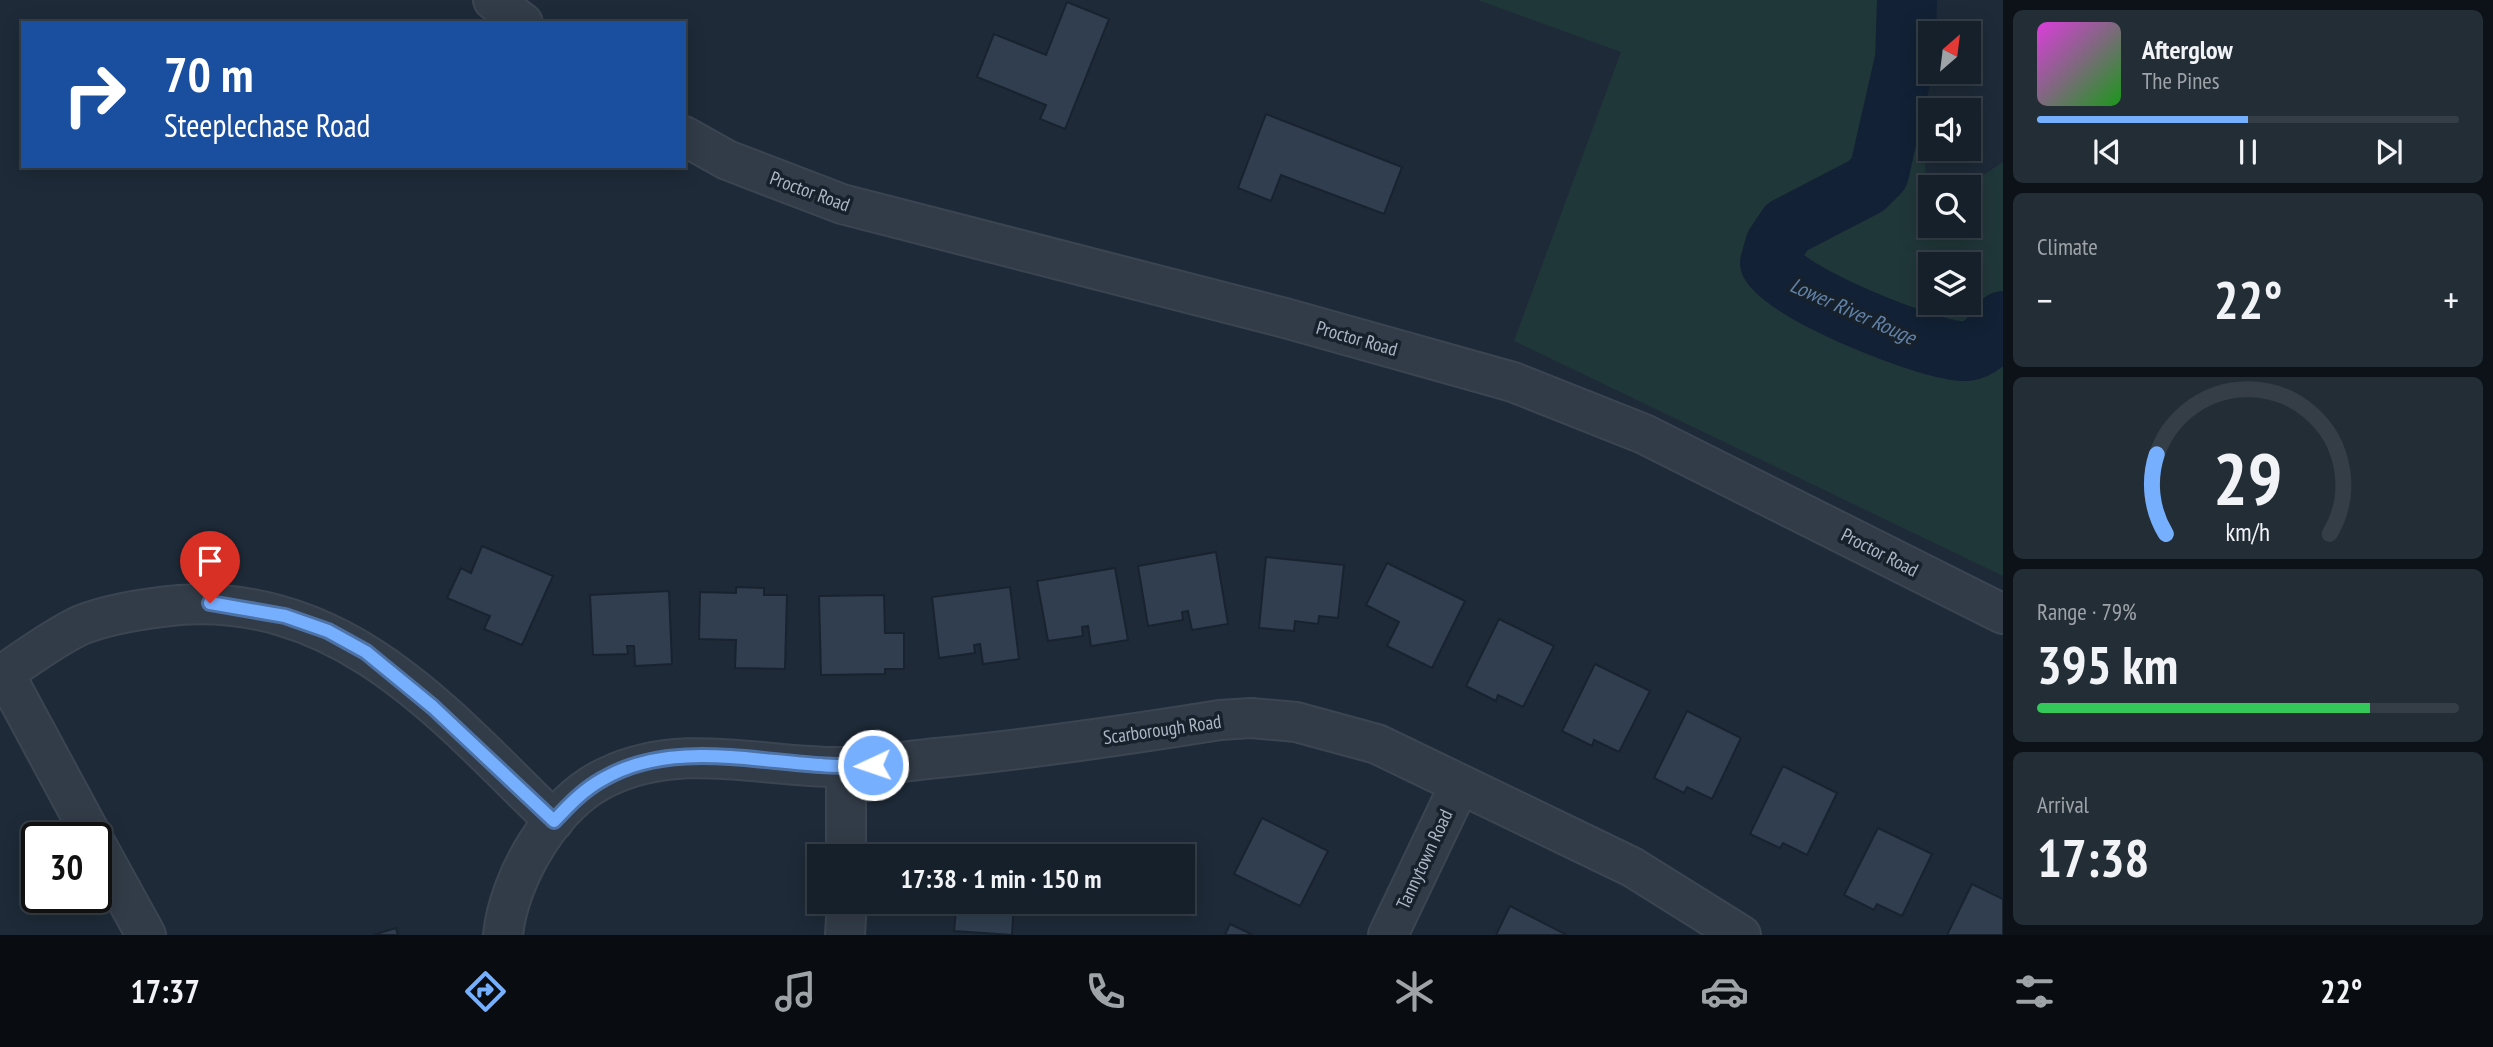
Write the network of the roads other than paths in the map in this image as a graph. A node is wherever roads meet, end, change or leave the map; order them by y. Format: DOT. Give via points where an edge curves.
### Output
graph roads {
  1 [pos="493,0"];
  2 [pos="520,21"];
  3 [pos="686,137"];
  4 [pos="2003,614"];
  5 [pos="2,675"];
  6 [pos="846,767"];
  7 [pos="1460,784"];
  8 [pos="554,821"];
  9 [pos="84,822"];
  10 [pos="846,844"];
  11 [pos="112,873"];
  12 [pos="846,914"];
  13 [pos="146,935"];
  14 [pos="503,935"];
  15 [pos="845,935"];
  16 [pos="1388,935"];
  17 [pos="1741,935"];
  1 -- 2 [label="street"];
  3 -- 4 [label="street, Proctor Road" via="727,160 842,204 1513,382 1644,434"];
  5 -- 8 [label="street" via="81,626 122,613 210,603 285,616 328,631 398,676"];
  5 -- 9 [label="street"];
  6 -- 7 [label="street, Scarborough Road" via="1035,749 1251,718 1296,722 1346,734"];
  6 -- 8 [label="street, Scarborough Road" via="700,756 666,759 605,777 582,792"];
  6 -- 10 [label="street"];
  7 -- 16 [label="street, Tannytown Road"];
  7 -- 17 [label="street, Scarborough Road" via="1632,867"];
  8 -- 14 [label="street, Scarborough Road" via="518,879"];
  11 -- 13 [label="street"];
  12 -- 15 [label="street"];
}
